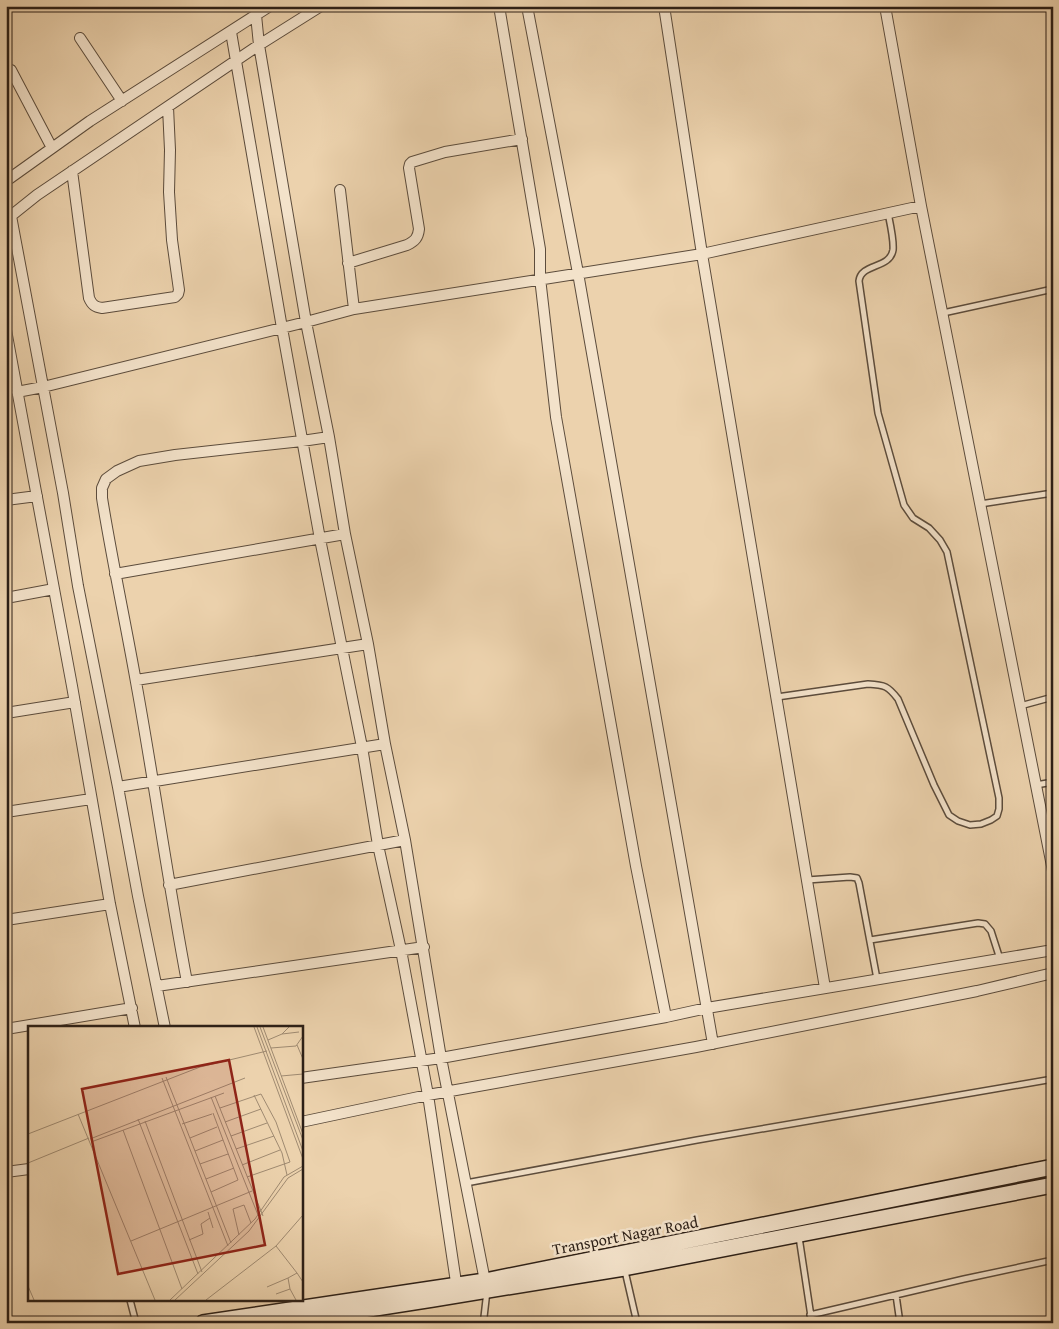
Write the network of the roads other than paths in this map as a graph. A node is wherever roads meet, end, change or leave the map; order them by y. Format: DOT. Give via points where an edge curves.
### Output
graph roads {
  1 [pos="270,6"];
  2 [pos="321,6"];
  3 [pos="499,6"];
  4 [pos="527,6"];
  5 [pos="664,6"];
  6 [pos="885,6"];
  7 [pos="256,15"];
  8 [pos="230,32"];
  9 [pos="80,38"];
  10 [pos="260,45"];
  11 [pos="235,62"];
  12 [pos="11,70"];
  13 [pos="122,101"];
  14 [pos="168,107"];
  15 [pos="522,139"];
  16 [pos="52,148"];
  17 [pos="72,171"];
  18 [pos="6,181"];
  19 [pos="340,190"];
  20 [pos="921,206"];
  21 [pos="888,213"];
  22 [pos="8,218"];
  23 [pos="702,254"];
  24 [pos="348,263"];
  25 [pos="578,273"];
  26 [pos="540,278"];
  27 [pos="1053,289"];
  28 [pos="354,308"];
  29 [pos="943,314"];
  30 [pos="306,322"];
  31 [pos="282,328"];
  32 [pos="6,330"];
  33 [pos="43,387"];
  34 [pos="17,392"];
  35 [pos="328,437"];
  36 [pos="302,441"];
  37 [pos="1053,493"];
  38 [pos="37,496"];
  39 [pos="6,500"];
  40 [pos="980,504"];
  41 [pos="345,534"];
  42 [pos="320,539"];
  43 [pos="115,574"];
  44 [pos="54,589"];
  45 [pos="6,598"];
  46 [pos="368,644"];
  47 [pos="343,648"];
  48 [pos="136,680"];
  49 [pos="776,697"];
  50 [pos="1053,697"];
  51 [pos="75,702"];
  52 [pos="1020,706"];
  53 [pos="6,712"];
  54 [pos="385,744"];
  55 [pos="362,747"];
  56 [pos="153,782"];
  57 [pos="1053,782"];
  58 [pos="1036,785"];
  59 [pos="118,787"];
  60 [pos="91,799"];
  61 [pos="6,812"];
  62 [pos="406,840"];
  63 [pos="378,845"];
  64 [pos="1053,871"];
  65 [pos="807,880"];
  66 [pos="169,885"];
  67 [pos="110,904"];
  68 [pos="6,920"];
  69 [pos="870,940"];
  70 [pos="424,947"];
  71 [pos="401,950"];
  72 [pos="1053,950"];
  73 [pos="1000,959"];
  74 [pos="1053,973"];
  75 [pos="877,980"];
  76 [pos="187,982"];
  77 [pos="157,986"];
  78 [pos="825,988"];
  79 [pos="132,1008"];
  80 [pos="707,1008"];
  81 [pos="666,1017"];
  82 [pos="135,1026"];
  83 [pos="166,1026"];
  84 [pos="6,1028"];
  85 [pos="713,1044"];
  86 [pos="441,1058"];
  87 [pos="421,1061"];
  88 [pos="302,1078"];
  89 [pos="1053,1079"];
  90 [pos="449,1092"];
  91 [pos="428,1096"];
  92 [pos="302,1122"];
  93 [pos="1053,1168"];
  94 [pos="28,1170"];
  95 [pos="6,1172"];
  96 [pos="466,1183"];
  97 [pos="1053,1185"];
  98 [pos="798,1234"];
  99 [pos="1053,1261"];
  100 [pos="624,1268"];
  101 [pos="486,1286"];
  102 [pos="457,1290"];
  103 [pos="896,1295"];
  104 [pos="131,1302"];
  105 [pos="810,1315"];
  106 [pos="324,1319"];
  107 [pos="136,1323"];
  108 [pos="202,1323"];
  109 [pos="280,1323"];
  110 [pos="485,1323"];
  111 [pos="637,1323"];
  112 [pos="812,1323"];
  113 [pos="900,1323"];
  1 -- 7 [label="street"];
  2 -- 10 [label="street"];
  3 -- 15 [label="street"];
  4 -- 25 [label="street"];
  5 -- 23 [label="street"];
  6 -- 20 [label="street"];
  7 -- 8 [label="street"];
  7 -- 10 [label="street"];
  8 -- 11 [label="street"];
  8 -- 13 [label="street"];
  9 -- 13 [label="street"];
  10 -- 11 [label="street"];
  10 -- 30 [label="street"];
  11 -- 14 [label="street"];
  11 -- 31 [label="street"];
  12 -- 16 [label="street"];
  13 -- 16 [label="street"];
  14 -- 17 [label="street"];
  14 -- 17 [label="street" via="169,192 179,290 175,297 102,308 92,304"];
  15 -- 24 [label="street" via="445,152 412,162 409,168 418,236 407,246"];
  15 -- 26 [label="street" via="540,249"];
  16 -- 18 [label="street"];
  17 -- 22 [label="street"];
  19 -- 24 [label="street"];
  20 -- 21 [label="street"];
  20 -- 29 [label="street"];
  21 -- 23 [label="street"];
  21 -- 49 [label="lane" via="893,243 891,256 861,274 859,281 878,413 904,505 913,518 929,528 948,552 998,798 997,816 981,824 970,825 949,815 898,699 890,688 868,684"];
  22 -- 33 [label="street"];
  23 -- 25 [label="street"];
  23 -- 49 [label="street"];
  24 -- 28 [label="street"];
  25 -- 26 [label="street"];
  25 -- 80 [label="street"];
  26 -- 28 [label="street"];
  26 -- 81 [label="street" via="558,427"];
  27 -- 29 [label="lane"];
  28 -- 30 [label="street"];
  29 -- 40 [label="street"];
  30 -- 31 [label="street"];
  30 -- 35 [label="street"];
  31 -- 33 [label="street"];
  31 -- 36 [label="street"];
  32 -- 34 [label="street"];
  33 -- 34 [label="street"];
  33 -- 59 [label="street"];
  34 -- 38 [label="street"];
  35 -- 36 [label="street"];
  35 -- 41 [label="street"];
  36 -- 42 [label="street"];
  36 -- 43 [label="street" via="175,454 139,461 117,471 106,479 102,488"];
  37 -- 40 [label="lane"];
  38 -- 39 [label="street"];
  38 -- 44 [label="street"];
  40 -- 52 [label="street"];
  41 -- 42 [label="street"];
  41 -- 46 [label="street"];
  42 -- 43 [label="street"];
  42 -- 47 [label="street"];
  43 -- 48 [label="street"];
  44 -- 45 [label="street"];
  44 -- 51 [label="street"];
  46 -- 47 [label="street"];
  46 -- 54 [label="street"];
  47 -- 48 [label="street"];
  47 -- 55 [label="street"];
  48 -- 56 [label="street"];
  49 -- 65 [label="street"];
  50 -- 52 [label="lane"];
  51 -- 53 [label="street"];
  51 -- 60 [label="street"];
  52 -- 58 [label="street"];
  54 -- 55 [label="street"];
  54 -- 62 [label="street"];
  55 -- 56 [label="street"];
  55 -- 63 [label="street"];
  56 -- 59 [label="street"];
  56 -- 66 [label="street"];
  57 -- 58 [label="lane"];
  58 -- 64 [label="street"];
  59 -- 77 [label="street"];
  60 -- 61 [label="street"];
  60 -- 67 [label="street"];
  62 -- 63 [label="street"];
  62 -- 70 [label="street"];
  63 -- 66 [label="street"];
  63 -- 71 [label="street"];
  65 -- 69 [label="lane" via="857,878"];
  65 -- 78 [label="street"];
  66 -- 76 [label="street"];
  67 -- 68 [label="street"];
  67 -- 79 [label="street"];
  69 -- 73 [label="lane" via="985,924 991,931"];
  69 -- 75 [label="lane"];
  70 -- 71 [label="street"];
  70 -- 86 [label="street"];
  71 -- 76 [label="street"];
  71 -- 87 [label="street"];
  72 -- 73 [label="street"];
  73 -- 75 [label="street"];
  74 -- 85 [label="street"];
  75 -- 78 [label="street"];
  76 -- 77 [label="street"];
  77 -- 83 [label="street"];
  78 -- 80 [label="street"];
  79 -- 82 [label="street"];
  79 -- 84 [label="street"];
  80 -- 81 [label="street"];
  80 -- 85 [label="street"];
  81 -- 86 [label="street"];
  85 -- 90 [label="street"];
  86 -- 87 [label="street"];
  86 -- 90 [label="street"];
  87 -- 88 [label="street"];
  87 -- 91 [label="street"];
  89 -- 96 [label="lane"];
  90 -- 91 [label="street"];
  90 -- 96 [label="street"];
  91 -- 92 [label="street"];
  91 -- 102 [label="street"];
  93 -- 101 [label="main road, Transport Nagar Road"];
  94 -- 95 [label="street"];
  96 -- 101 [label="street"];
  97 -- 98 [label="main road, Transport Nagar Road"];
  98 -- 100 [label="main road, Transport Nagar Road"];
  98 -- 105 [label="lane"];
  99 -- 103 [label="lane"];
  100 -- 101 [label="main road, Transport Nagar Road"];
  100 -- 111 [label="lane"];
  101 -- 102 [label="main road, Transport Nagar Road"];
  101 -- 110 [label="lane"];
  102 -- 106 [label="main road, Transport Nagar Road"];
  102 -- 108 [label="main road, Transport Nagar Road"];
  103 -- 105 [label="lane"];
  103 -- 113 [label="lane"];
  104 -- 107 [label="lane"];
  105 -- 112 [label="lane"];
  106 -- 109 [label="main road, Transport Nagar Road"];
}
